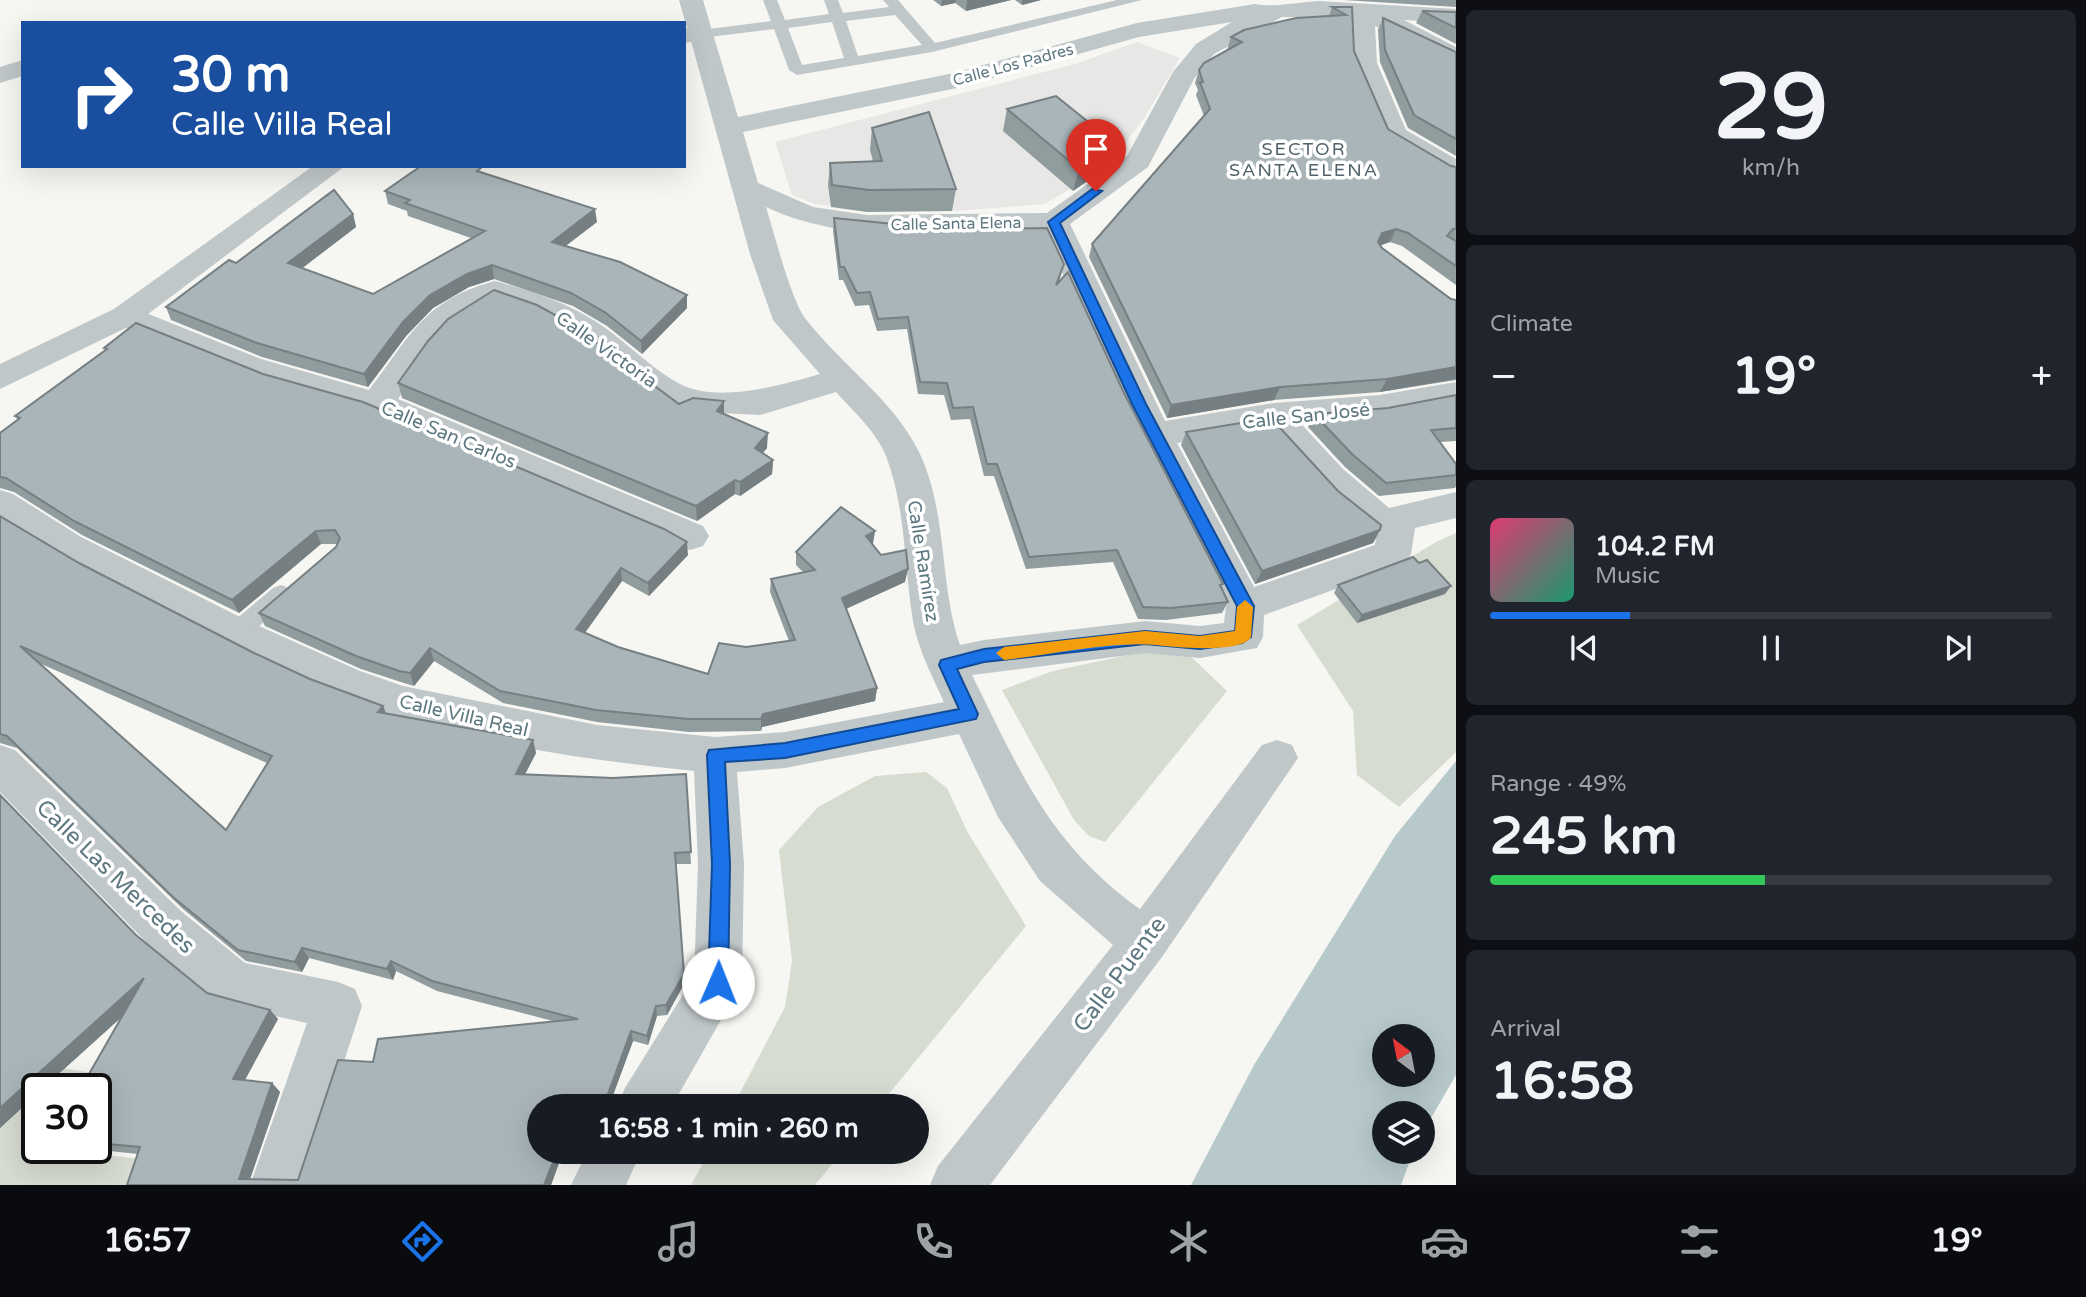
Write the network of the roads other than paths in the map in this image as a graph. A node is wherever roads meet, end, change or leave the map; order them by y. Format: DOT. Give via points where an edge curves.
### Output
graph roads {
  1 [pos="691,0"];
  2 [pos="770,0"];
  3 [pos="831,0"];
  4 [pos="1135,0"];
  5 [pos="895,5"];
  6 [pos="1287,5"];
  7 [pos="1362,12"];
  8 [pos="1456,16"];
  9 [pos="838,17"];
  10 [pos="1184,21"];
  11 [pos="778,24"];
  12 [pos="693,35"];
  13 [pos="1220,39"];
  14 [pos="932,48"];
  15 [pos="1456,57"];
  16 [pos="853,61"];
  17 [pos="21,69"];
  18 [pos="0,75"];
  19 [pos="729,127"];
  20 [pos="328,168"];
  21 [pos="1456,171"];
  22 [pos="747,188"];
  23 [pos="1054,222"];
  24 [pos="125,316"];
  25 [pos="0,378"];
  26 [pos="841,379"];
  27 [pos="1456,393"];
  28 [pos="377,403"];
  29 [pos="1274,415"];
  30 [pos="1156,435"];
  31 [pos="0,503"];
  32 [pos="1456,505"];
  33 [pos="1396,531"];
  34 [pos="690,536"];
  35 [pos="299,579"];
  36 [pos="1245,606"];
  37 [pos="236,633"];
  38 [pos="947,665"];
  39 [pos="970,714"];
  40 [pos="715,755"];
  41 [pos="1277,758"];
  42 [pos="0,764"];
  43 [pos="1145,941"];
  44 [pos="650,1094"];
  45 [pos="609,1164"];
  46 [pos="277,1185"];
  47 [pos="598,1185"];
  48 [pos="957,1185"];
  1 -- 12 [label="street, Calle Ramírez"];
  2 -- 11 [label="lane"];
  3 -- 9 [label="lane"];
  4 -- 14 [label="lane"];
  5 -- 9 [label="lane"];
  5 -- 14 [label="lane"];
  6 -- 7 [label="street"];
  6 -- 10 [label="street, Calle Los Padres"];
  6 -- 13 [label="street"];
  7 -- 8 [label="street"];
  7 -- 15 [label="street"];
  7 -- 21 [label="street" via="1364,64 1394,135"];
  9 -- 11 [label="lane"];
  9 -- 16 [label="lane"];
  10 -- 13 [label="street"];
  10 -- 19 [label="street, Calle Los Padres" via="957,80"];
  11 -- 12 [label="lane"];
  11 -- 16 [label="lane" via="797,70"];
  12 -- 19 [label="street, Calle Ramírez"];
  13 -- 23 [label="street" via="1205,49 1182,77 1138,161"];
  14 -- 16 [label="lane"];
  17 -- 18 [label="street"];
  19 -- 22 [label="street, Calle Ramírez"];
  20 -- 24 [label="street"];
  22 -- 23 [label="street, Calle Santa Elena" via="806,215 867,224"];
  22 -- 26 [label="street, Calle Ramírez" via="789,320"];
  23 -- 30 [label="street"];
  24 -- 25 [label="street"];
  24 -- 28 [label="street, Calle San Carlos" via="241,365 330,394"];
  26 -- 28 [label="street, Calle Victoria" via="760,403 701,401 671,393 584,328 551,310 495,291 435,324"];
  26 -- 38 [label="street, Calle Ramírez" via="889,429 903,455 919,511 933,623"];
  27 -- 29 [label="street, Calle San José" via="1380,407"];
  28 -- 34 [label="street, Calle San Carlos"];
  29 -- 30 [label="street, Calle San José"];
  29 -- 33 [label="street" via="1356,504"];
  30 -- 36 [label="street"];
  31 -- 37 [label="street, Calle Villa Real" via="68,547"];
  32 -- 33 [label="street" via="1398,519"];
  33 -- 36 [label="street" via="1392,554"];
  35 -- 37 [label="lane"];
  36 -- 38 [label="street" via="1242,637 1200,642 1145,637 984,656"];
  37 -- 40 [label="street, Calle Villa Real" via="403,703 597,743"];
  38 -- 39 [label="street, Calle Ramírez"];
  39 -- 40 [label="street, Calle Villa Real" via="785,750"];
  39 -- 43 [label="street, Calle Ramírez" via="1013,803 1056,866"];
  40 -- 44 [label="street" via="721,864 718,983"];
  41 -- 43 [label="street, Calle Puente"];
  42 -- 46 [label="street, Calle Las Mercedes" via="164,927 234,984 338,1006"];
  43 -- 48 [label="street, Calle Puente"];
  45 -- 47 [label="street"];
}
